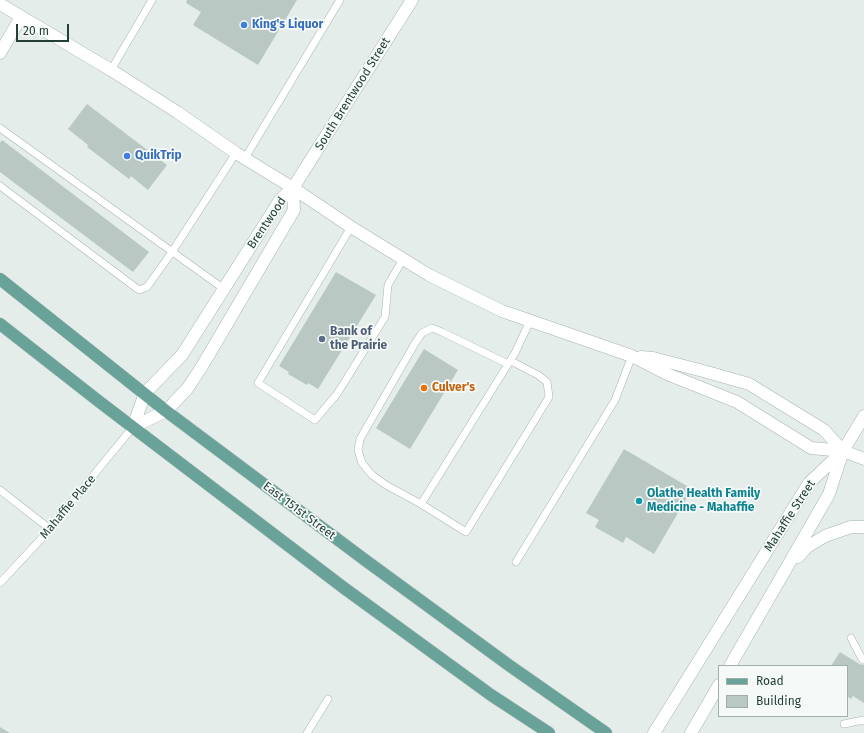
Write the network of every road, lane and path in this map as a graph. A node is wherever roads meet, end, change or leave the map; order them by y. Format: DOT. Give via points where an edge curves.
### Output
graph roads {
  1 [pos="152,0"];
  2 [pos="340,0"];
  3 [pos="412,0"];
  4 [pos="0,4"];
  5 [pos="22,17"];
  6 [pos="0,53"];
  7 [pos="111,70"];
  8 [pos="0,128"];
  9 [pos="240,155"];
  10 [pos="0,186"];
  11 [pos="293,188"];
  12 [pos="351,227"];
  13 [pos="172,252"];
  14 [pos="403,259"];
  15 [pos="0,279"];
  16 [pos="224,288"];
  17 [pos="530,321"];
  18 [pos="0,324"];
  19 [pos="632,356"];
  20 [pos="510,362"];
  21 [pos="145,393"];
  22 [pos="166,411"];
  23 [pos="864,416"];
  24 [pos="133,427"];
  25 [pos="843,451"];
  26 [pos="864,459"];
  27 [pos="0,490"];
  28 [pos="421,504"];
  29 [pos="864,527"];
  30 [pos="50,529"];
  31 [pos="516,562"];
  32 [pos="785,571"];
  33 [pos="0,583"];
  34 [pos="851,638"];
  35 [pos="864,660"];
  36 [pos="731,665"];
  37 [pos="718,687"];
  38 [pos="328,699"];
  39 [pos="864,721"];
  40 [pos="844,724"];
  41 [pos="307,733"];
  42 [pos="548,733"];
  43 [pos="606,733"];
  44 [pos="654,733"];
  45 [pos="691,733"];
  1 -- 7 [label="lane"];
  2 -- 9 [label="lane"];
  3 -- 11 [label="street, South Brentwood Street"];
  4 -- 5 [label="street"];
  5 -- 6 [label="street"];
  5 -- 7 [label="street"];
  7 -- 9 [label="street"];
  8 -- 13 [label="lane"];
  9 -- 11 [label="street"];
  9 -- 13 [label="lane"];
  10 -- 13 [label="lane" via="139,290 147,287"];
  11 -- 12 [label="street"];
  11 -- 16 [label="street, Brentwood" via="280,200"];
  11 -- 22 [label="street, Brentwood" via="294,210 201,368 187,389"];
  12 -- 14 [label="street"];
  12 -- 14 [label="lane" via="258,383 314,420 337,394 385,317 388,285"];
  13 -- 16 [label="lane"];
  14 -- 17 [label="street" via="429,275 502,311"];
  15 -- 21 [label="main road, East 151st Street"];
  16 -- 21 [label="street, Brentwood" via="182,355"];
  17 -- 19 [label="street"];
  17 -- 20 [label="lane"];
  18 -- 24 [label="main road"];
  19 -- 25 [label="street" via="667,374 737,402 811,448"];
  19 -- 25 [label="street" via="653,358 749,384 824,430"];
  19 -- 31 [label="lane" via="615,400"];
  20 -- 28 [label="lane"];
  20 -- 28 [label="lane" via="547,382 548,397 466,532"];
  20 -- 28 [label="lane" via="432,328 422,333 414,345 360,439 358,450 362,463 372,475"];
  21 -- 22 [label="main road, East 151st Street"];
  21 -- 24 [label="street, Brentwood"];
  22 -- 24 [label="street, Brentwood"];
  22 -- 43 [label="main road, East 151st Street" via="365,560"];
  23 -- 25 [label="street"];
  24 -- 30 [label="lane, Mahaffie Place"];
  24 -- 42 [label="main road" via="344,588 491,695"];
  25 -- 26 [label="street"];
  25 -- 32 [label="street, Mahaffie Street" via="829,494"];
  25 -- 44 [label="street, Mahaffie Street" via="809,483"];
  27 -- 30 [label="lane"];
  29 -- 32 [label="street" via="851,527 825,536 807,547"];
  30 -- 33 [label="lane, Mahaffie Place"];
  32 -- 36 [label="street, Mahaffie Street"];
  34 -- 35 [label="lane"];
  37 -- 45 [label="street"];
  38 -- 41 [label="lane"];
  39 -- 40 [label="lane"];
}
